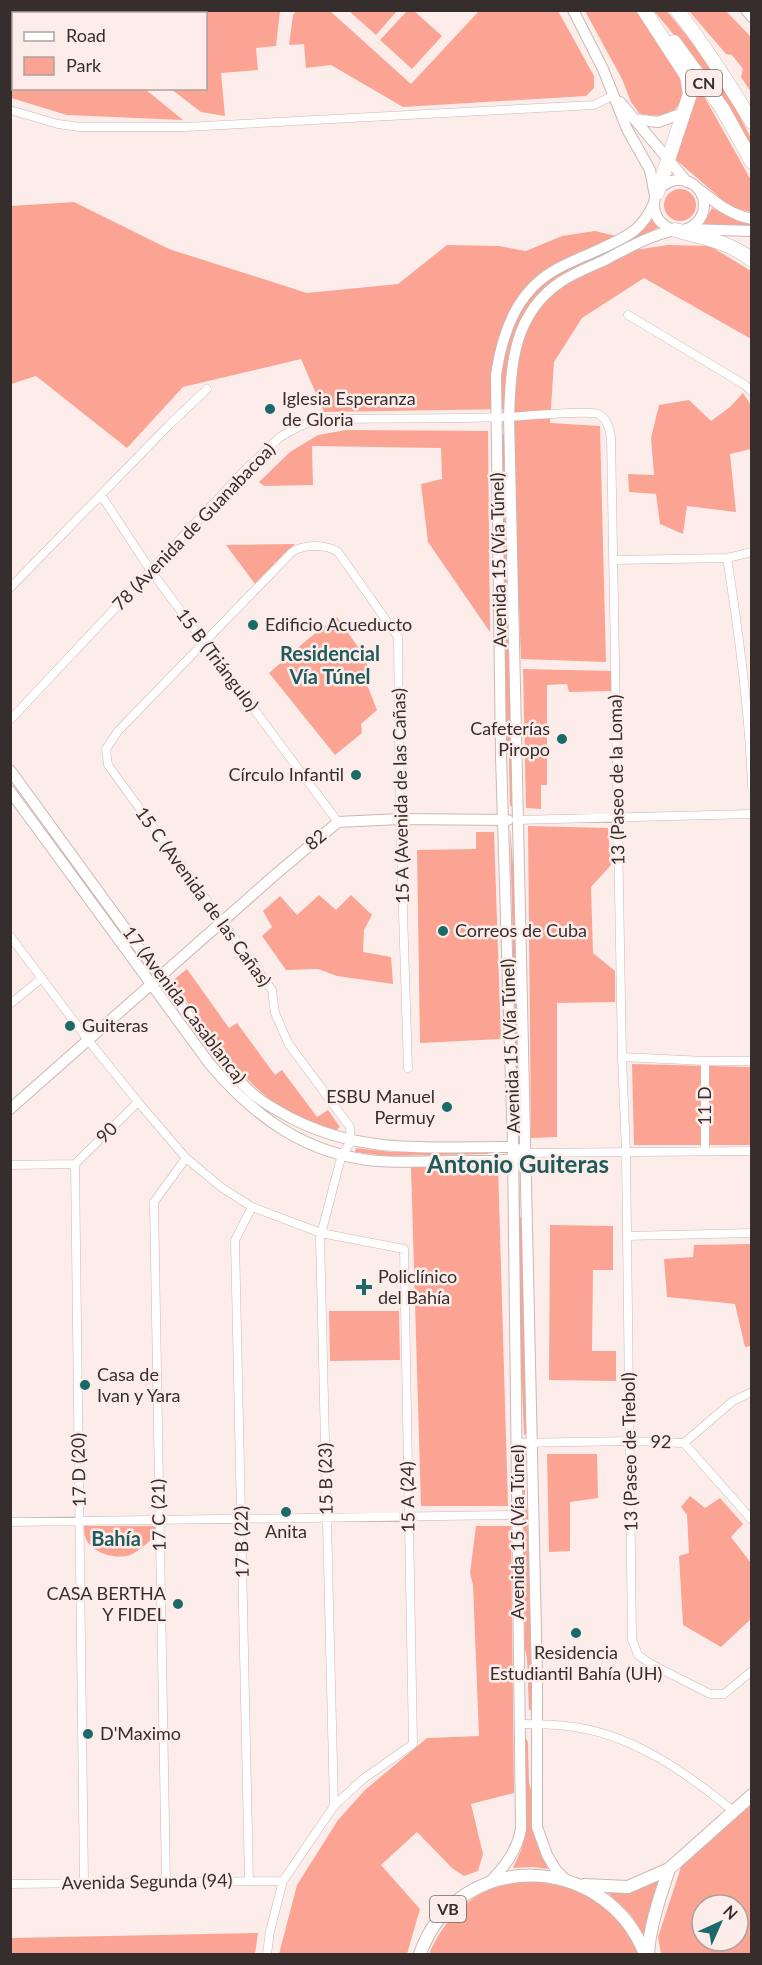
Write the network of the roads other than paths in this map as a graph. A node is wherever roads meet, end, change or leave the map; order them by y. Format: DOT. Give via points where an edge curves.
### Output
graph roads {
  1 [pos="573,10"];
  2 [pos="646,10"];
  3 [pos="677,10"];
  4 [pos="746,10"];
  5 [pos="752,16"];
  6 [pos="733,91"];
  7 [pos="614,96"];
  8 [pos="10,110"];
  9 [pos="683,113"];
  10 [pos="752,116"];
  11 [pos="634,119"];
  12 [pos="752,122"];
  13 [pos="667,160"];
  14 [pos="752,162"];
  15 [pos="692,184"];
  16 [pos="655,198"];
  17 [pos="752,219"];
  18 [pos="681,229"];
  19 [pos="752,231"];
  20 [pos="752,260"];
  21 [pos="628,315"];
  22 [pos="207,389"];
  23 [pos="752,392"];
  24 [pos="597,414"];
  25 [pos="495,417"];
  26 [pos="509,417"];
  27 [pos="101,495"];
  28 [pos="752,552"];
  29 [pos="727,558"];
  30 [pos="613,560"];
  31 [pos="150,571"];
  32 [pos="10,588"];
  33 [pos="203,643"];
  34 [pos="10,720"];
  35 [pos="10,770"];
  36 [pos="752,786"];
  37 [pos="10,791"];
  38 [pos="752,814"];
  39 [pos="618,818"];
  40 [pos="400,819"];
  41 [pos="503,819"];
  42 [pos="517,820"];
  43 [pos="338,822"];
  44 [pos="222,923"];
  45 [pos="10,936"];
  46 [pos="161,977"];
  47 [pos="42,978"];
  48 [pos="150,985"];
  49 [pos="10,1004"];
  50 [pos="88,1040"];
  51 [pos="622,1057"];
  52 [pos="705,1061"];
  53 [pos="752,1061"];
  54 [pos="408,1068"];
  55 [pos="138,1102"];
  56 [pos="10,1109"];
  57 [pos="351,1142"];
  58 [pos="705,1151"];
  59 [pos="752,1151"];
  60 [pos="626,1152"];
  61 [pos="514,1153"];
  62 [pos="525,1153"];
  63 [pos="342,1154"];
  64 [pos="186,1158"];
  65 [pos="75,1164"];
  66 [pos="10,1165"];
  67 [pos="252,1207"];
  68 [pos="321,1233"];
  69 [pos="752,1233"];
  70 [pos="627,1236"];
  71 [pos="752,1392"];
  72 [pos="630,1441"];
  73 [pos="517,1443"];
  74 [pos="531,1443"];
  75 [pos="684,1443"];
  76 [pos="518,1515"];
  77 [pos="409,1516"];
  78 [pos="327,1518"];
  79 [pos="241,1519"];
  80 [pos="160,1520"];
  81 [pos="752,1520"];
  82 [pos="80,1521"];
  83 [pos="10,1522"];
  84 [pos="752,1671"];
  85 [pos="519,1724"];
  86 [pos="537,1724"];
  87 [pos="752,1795"];
  88 [pos="334,1806"];
  89 [pos="733,1811"];
  90 [pos="669,1869"];
  91 [pos="565,1879"];
  92 [pos="249,1881"];
  93 [pos="283,1881"];
  94 [pos="166,1882"];
  95 [pos="490,1882"];
  96 [pos="84,1883"];
  97 [pos="10,1884"];
  98 [pos="579,1885"];
  99 [pos="420,1953"];
  100 [pos="267,1954"];
  101 [pos="646,1954"];
  1 -- 7 [label="main road"];
  2 -- 9 [label="highway" via="687,76 690,94"];
  2 -- 14 [label="highway, CN" via="692,64"];
  3 -- 6 [label="highway, CN"];
  4 -- 5 [label="main road"];
  6 -- 10 [label="highway"];
  6 -- 12 [label="highway, CN"];
  7 -- 8 [label="street" via="594,105 184,127 80,127"];
  7 -- 11 [label="main road"];
  7 -- 16 [label="main road" via="650,170"];
  9 -- 11 [label="main road" via="658,122"];
  9 -- 13 [label="highway"];
  11 -- 13 [label="main road"];
  13 -- 15 [label="main road"];
  13 -- 16 [label="highway"];
  15 -- 16 [label="main road" via="673,181 661,188"];
  15 -- 17 [label="main road" via="726,210"];
  15 -- 18 [label="main road" via="704,202 704,210 700,218"];
  16 -- 18 [label="main road" via="658,219 664,225"];
  16 -- 25 [label="main road, Avenida 15 (Vía Túnel)" via="637,231 553,271 514,312 498,358"];
  18 -- 19 [label="main road"];
  18 -- 20 [label="highway" via="733,248"];
  18 -- 26 [label="main road, Avenida 15 (Vía Túnel)" via="625,249 576,274 553,288 534,308 519,332 511,368"];
  21 -- 23 [label="street"];
  22 -- 27 [label="street"];
  24 -- 26 [label="street, 78 (Avenida de Guanabacoa)"];
  24 -- 30 [label="street, 13 (Paseo de la Loma)" via="609,426 611,437"];
  25 -- 26 [label="street, 78 (Avenida de Guanabacoa)"];
  25 -- 31 [label="street, 78 (Avenida de Guanabacoa)" via="321,419 300,426 280,437 246,469"];
  25 -- 41 [label="main road, Avenida 15 (Vía Túnel)"];
  26 -- 42 [label="main road, Avenida 15 (Vía Túnel)"];
  27 -- 31 [label="street, 15 B (Triángulo)"];
  27 -- 32 [label="street"];
  28 -- 29 [label="street"];
  29 -- 30 [label="street"];
  29 -- 36 [label="street" via="738,626"];
  30 -- 39 [label="street, 13 (Paseo de la Loma)"];
  31 -- 33 [label="street, 15 B (Triángulo)"];
  31 -- 34 [label="street, 78 (Avenida de Guanabacoa)"];
  33 -- 40 [label="street, 15 A (Avenida de las Cañas)" via="299,547 330,547 338,552 398,636"];
  33 -- 43 [label="street, 15 B (Triángulo)"];
  33 -- 44 [label="street, 15 C (Avenida de las Cañas)" via="118,731 106,749 108,765"];
  35 -- 46 [label="main road, 17 (Avenida Casablanca)"];
  37 -- 48 [label="main road, 17 (Avenida Casablanca)"];
  38 -- 39 [label="street, 82"];
  39 -- 42 [label="street, 82"];
  39 -- 51 [label="street, 13 (Paseo de la Loma)"];
  40 -- 41 [label="main road, 82"];
  40 -- 43 [label="main road, 82"];
  40 -- 54 [label="street, 15 A (Avenida de las Cañas)"];
  41 -- 42 [label="main road, 82"];
  41 -- 61 [label="main road, Avenida 15 (Vía Túnel)"];
  42 -- 62 [label="main road, Avenida 15 (Vía Túnel)"];
  43 -- 44 [label="main road, 82"];
  44 -- 46 [label="main road, 82"];
  44 -- 57 [label="street, 15 C (Avenida de las Cañas)" via="272,990 274,1013 288,1043 347,1122"];
  45 -- 47 [label="street"];
  46 -- 48 [label="main road, 82"];
  46 -- 57 [label="main road, 17 (Avenida Casablanca)" via="217,1055 255,1096 309,1127"];
  47 -- 49 [label="street"];
  47 -- 50 [label="street"];
  48 -- 50 [label="main road, 82"];
  48 -- 63 [label="main road, 17 (Avenida Casablanca)" via="208,1063 258,1114 296,1137"];
  50 -- 55 [label="street"];
  50 -- 56 [label="main road, 82"];
  51 -- 52 [label="street"];
  51 -- 60 [label="street, 13 (Paseo de la Loma)"];
  52 -- 53 [label="street"];
  52 -- 58 [label="street, 11 D"];
  55 -- 64 [label="street"];
  55 -- 65 [label="street, 90"];
  57 -- 61 [label="main road, 17 (Avenida Casablanca)"];
  57 -- 63 [label="street"];
  58 -- 59 [label="street"];
  58 -- 60 [label="street"];
  60 -- 62 [label="street"];
  60 -- 70 [label="street, 13 (Paseo de Trebol)"];
  61 -- 62 [label="main road, 17 (Avenida Casablanca)"];
  61 -- 63 [label="main road, 17 (Avenida Casablanca)" via="402,1162"];
  61 -- 73 [label="main road, Avenida 15 (Vía Túnel)"];
  62 -- 74 [label="main road, Avenida 15 (Vía Túnel)"];
  63 -- 68 [label="street, 15 B (23)"];
  64 -- 67 [label="street"];
  64 -- 80 [label="street, 17 C (21)" via="154,1202"];
  65 -- 66 [label="street"];
  65 -- 82 [label="street, 17 D (20)"];
  67 -- 68 [label="street"];
  67 -- 79 [label="street, 17 B (22)" via="235,1240"];
  68 -- 77 [label="street, 15 A (24)" via="404,1249"];
  68 -- 78 [label="street, 15 B (23)"];
  69 -- 70 [label="street"];
  70 -- 72 [label="street, 13 (Paseo de Trebol)"];
  71 -- 75 [label="street, 92" via="733,1401"];
  72 -- 74 [label="street, 92"];
  72 -- 75 [label="street, 92"];
  72 -- 84 [label="street, 13 (Paseo de Trebol)" via="632,1639 638,1654 710,1694 724,1694"];
  73 -- 74 [label="street, 92"];
  73 -- 76 [label="main road, Avenida 15 (Vía Túnel)"];
  74 -- 86 [label="main road, Avenida 15 (Vía Túnel)"];
  75 -- 81 [label="street"];
  76 -- 77 [label="street"];
  76 -- 85 [label="main road, Avenida 15 (Vía Túnel)"];
  77 -- 78 [label="street"];
  77 -- 88 [label="street, 15 A (24)" via="413,1744 363,1779"];
  78 -- 79 [label="street"];
  78 -- 88 [label="street, 15 B (23)"];
  79 -- 80 [label="street"];
  79 -- 92 [label="street, 17 B (22)"];
  80 -- 82 [label="street"];
  80 -- 94 [label="street, 17 C (21)"];
  82 -- 83 [label="street"];
  82 -- 96 [label="street, 17 D (20)"];
  85 -- 86 [label="street"];
  85 -- 95 [label="main road, Avenida 15 (Vía Túnel)" via="521,1829 507,1863"];
  86 -- 89 [label="street" via="600,1732 643,1749 699,1783"];
  86 -- 91 [label="main road, Avenida 15 (Vía Túnel)" via="537,1827 546,1855"];
  87 -- 89 [label="main road"];
  88 -- 93 [label="street"];
  89 -- 90 [label="main road"];
  90 -- 98 [label="main road" via="628,1887"];
  90 -- 101 [label="main road"];
  91 -- 95 [label="main road, VB" via="529,1875"];
  91 -- 98 [label="main road, VB"];
  92 -- 93 [label="street, Avenida Segunda (94)"];
  92 -- 94 [label="street, Avenida Segunda (94)"];
  93 -- 100 [label="street"];
  94 -- 96 [label="street, Avenida Segunda (94)"];
  95 -- 99 [label="main road, VB" via="446,1911"];
  96 -- 97 [label="street, Avenida Segunda (94)"];
  98 -- 101 [label="main road, VB" via="622,1915"];
}
